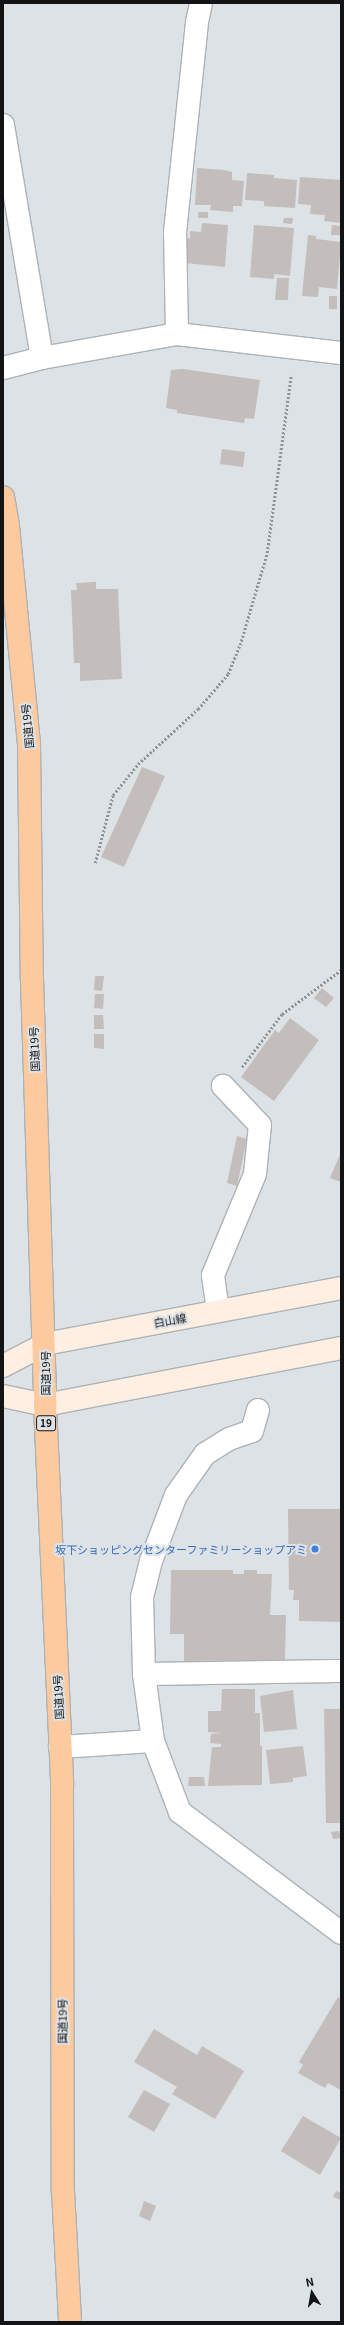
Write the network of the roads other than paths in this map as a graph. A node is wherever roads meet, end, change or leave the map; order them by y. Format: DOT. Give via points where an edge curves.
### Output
graph roads {
  1 [pos="201,3"];
  2 [pos="3,125"];
  3 [pos="177,334"];
  4 [pos="341,353"];
  5 [pos="42,358"];
  6 [pos="3,368"];
  7 [pos="3,498"];
  8 [pos="224,1087"];
  9 [pos="341,1288"];
  10 [pos="218,1312"];
  11 [pos="45,1344"];
  12 [pos="341,1348"];
  13 [pos="3,1366"];
  14 [pos="3,1396"];
  15 [pos="45,1405"];
  16 [pos="258,1410"];
  17 [pos="341,1671"];
  18 [pos="144,1674"];
  19 [pos="153,1741"];
  20 [pos="60,1747"];
  21 [pos="341,1933"];
  22 [pos="70,2322"];
  1 -- 3 [label="street" via="175,232"];
  2 -- 5 [label="street"];
  3 -- 4 [label="street"];
  3 -- 5 [label="street"];
  5 -- 6 [label="street"];
  7 -- 11 [label="highway, 国道19号 / 19" via="8,526 29,745 32,980"];
  8 -- 10 [label="street" via="260,1125 255,1174 213,1275"];
  9 -- 10 [label="street, 白山線"];
  10 -- 11 [label="street, 白山線"];
  11 -- 13 [label="street, 白山線"];
  11 -- 15 [label="highway, 国道19号 / 19"];
  12 -- 15 [label="street"];
  14 -- 15 [label="street"];
  15 -- 20 [label="highway, 国道19号 / 19"];
  16 -- 18 [label="street" via="252,1431 229,1439 205,1454 176,1495 151,1561 142,1597"];
  17 -- 18 [label="street"];
  18 -- 19 [label="street"];
  19 -- 20 [label="street"];
  19 -- 21 [label="street" via="180,1812"];
  20 -- 22 [label="highway, 国道19号 / 19" via="63,2191"];
}
